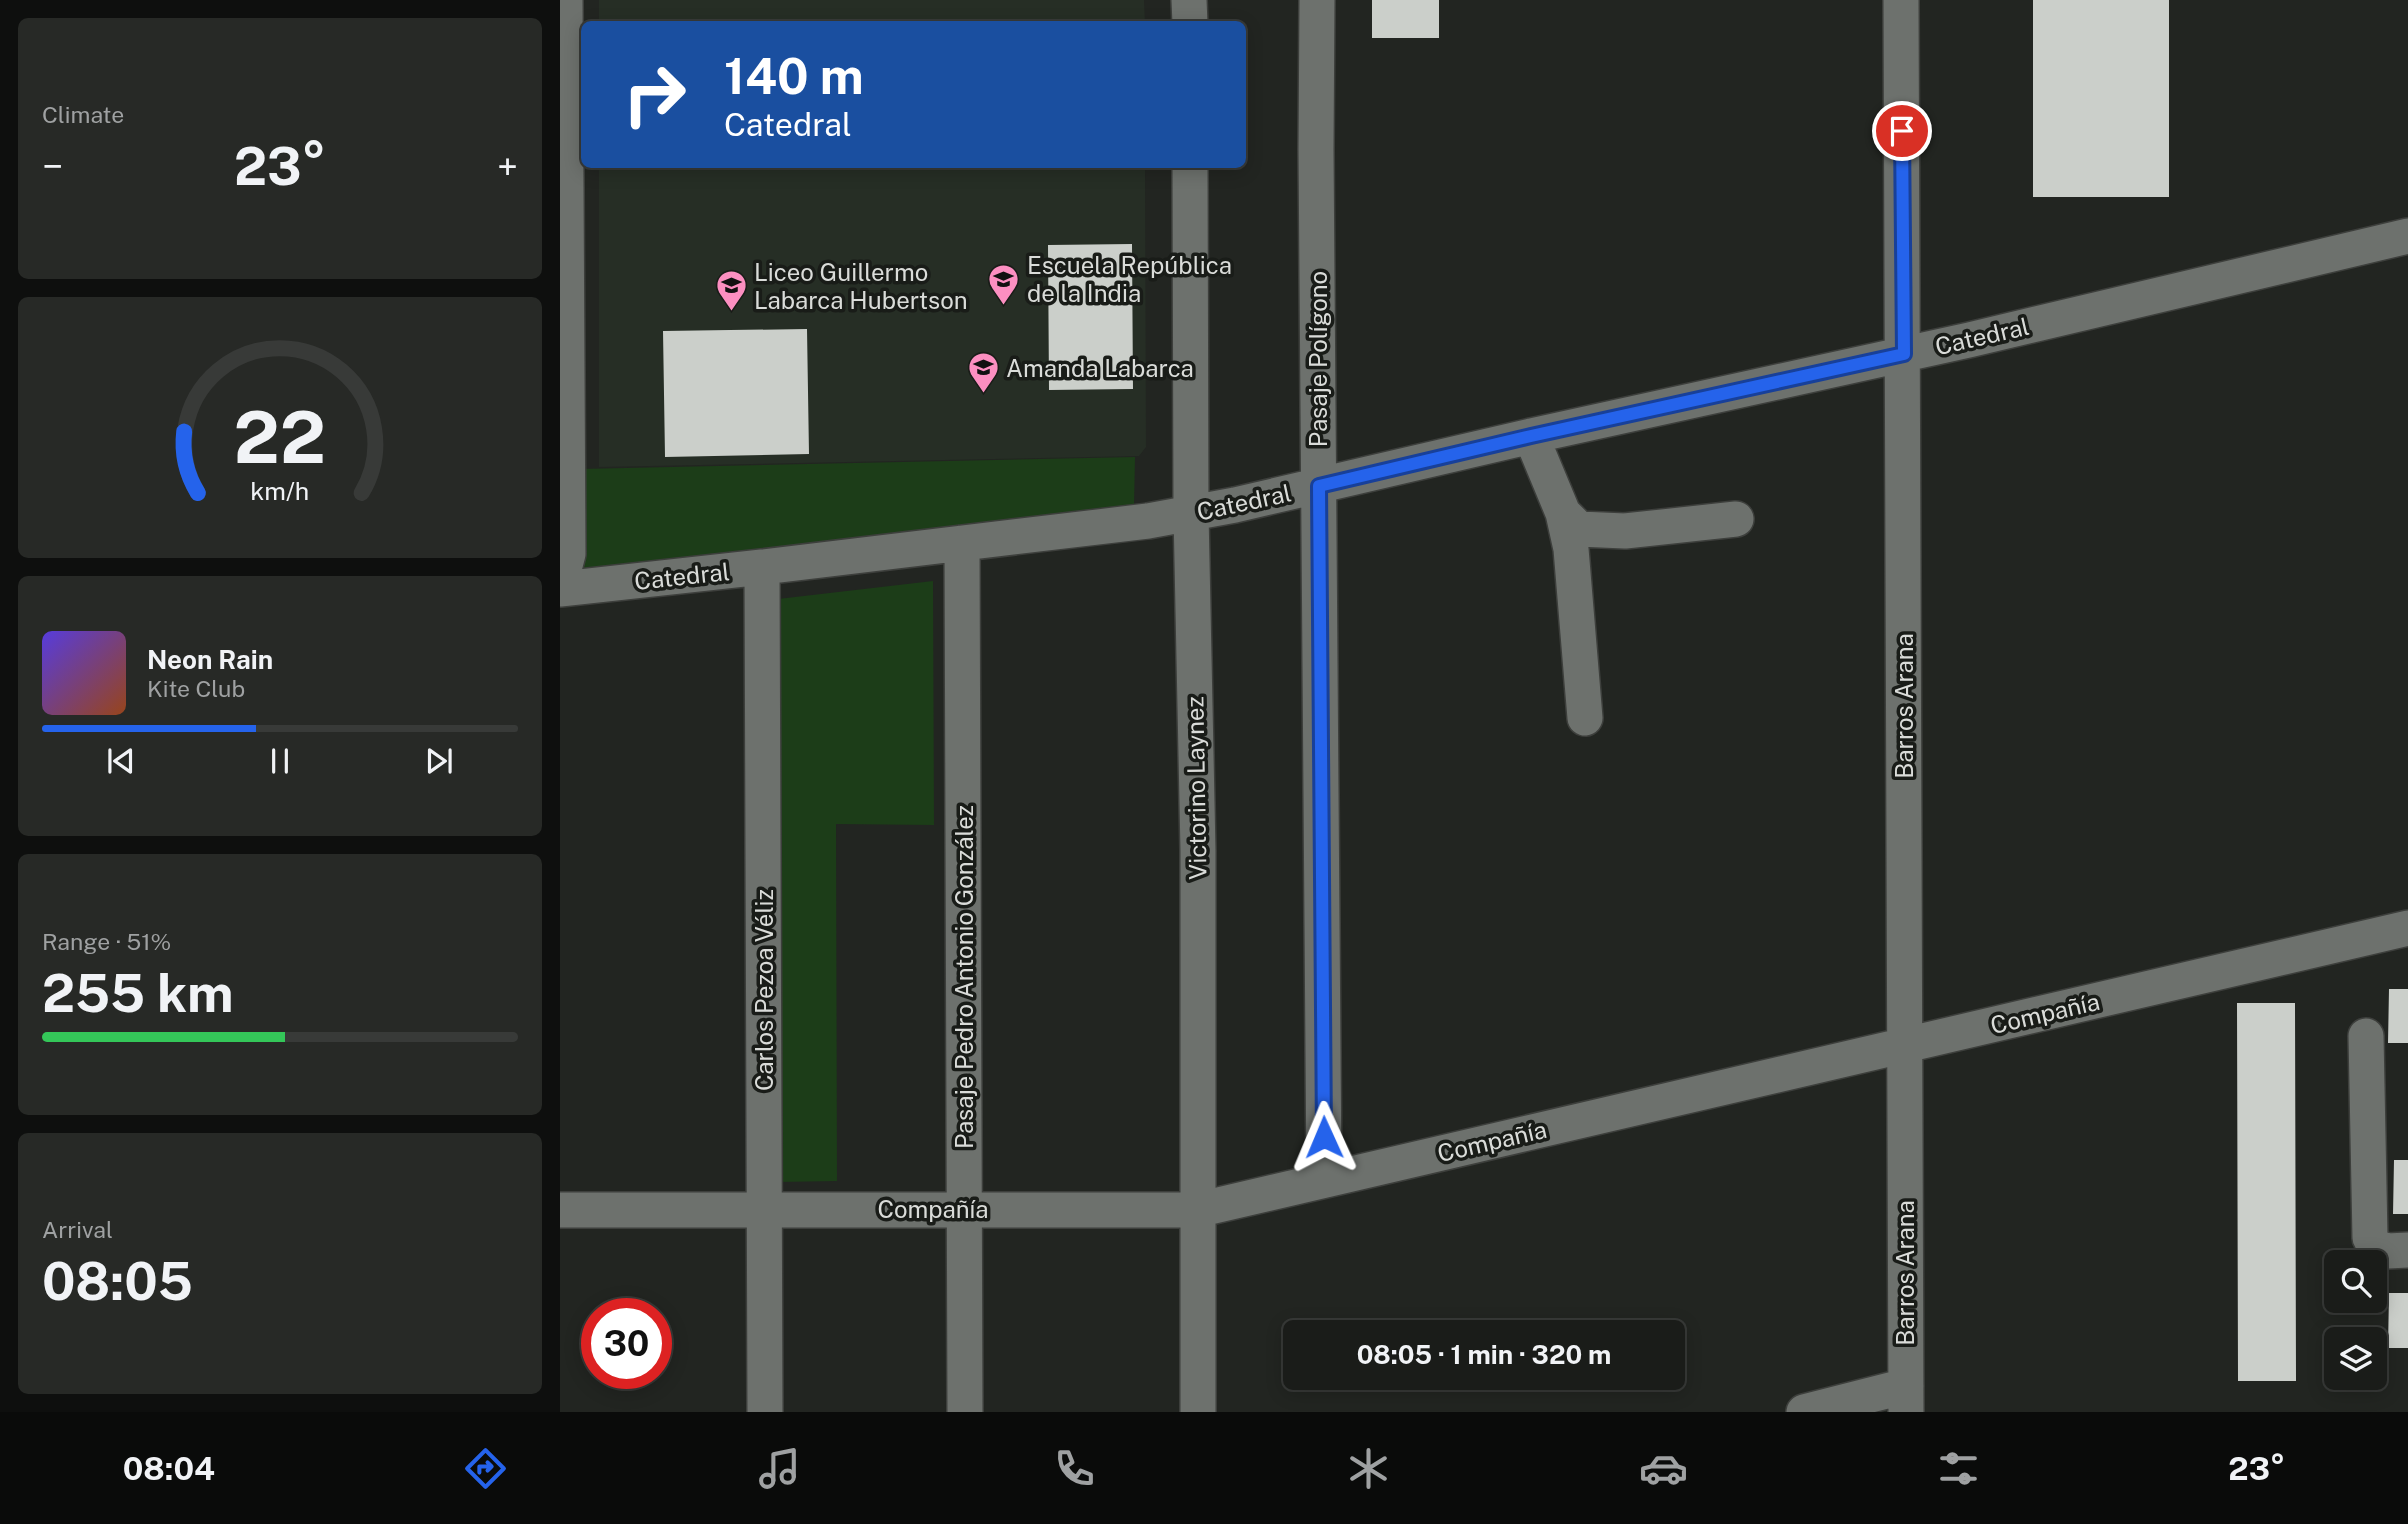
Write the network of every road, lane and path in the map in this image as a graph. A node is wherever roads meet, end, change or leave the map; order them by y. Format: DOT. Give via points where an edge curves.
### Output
graph roads {
  1 [pos="565,0"];
  2 [pos="1189,0"];
  3 [pos="1317,0"];
  4 [pos="1901,0"];
  5 [pos="1189,21"];
  6 [pos="1190,168"];
  7 [pos="2408,236"];
  8 [pos="1904,354"];
  9 [pos="1531,436"];
  10 [pos="1319,486"];
  11 [pos="1191,513"];
  12 [pos="1563,513"];
  13 [pos="1736,519"];
  14 [pos="962,543"];
  15 [pos="762,567"];
  16 [pos="560,587"];
  17 [pos="1586,718"];
  18 [pos="2408,928"];
  19 [pos="2367,1036"];
  20 [pos="1904,1046"];
  21 [pos="1324,1180"];
  22 [pos="764,1209"];
  23 [pos="965,1209"];
  24 [pos="560,1210"];
  25 [pos="1197,1210"];
  26 [pos="2408,1250"];
  27 [pos="1906,1399"];
  28 [pos="765,1412"];
  29 [pos="965,1412"];
  30 [pos="1198,1412"];
  31 [pos="1804,1412"];
  1 -- 16 [label="street" via="568,554"];
  2 -- 5 [label="street"];
  3 -- 10 [label="street, Pasaje Polígono"];
  4 -- 8 [label="street, Barros Arana"];
  6 -- 11 [label="street, Victorino Laynez"];
  7 -- 8 [label="street, Catedral"];
  8 -- 9 [label="street, Catedral"];
  8 -- 20 [label="street, Barros Arana"];
  9 -- 10 [label="street, Catedral"];
  9 -- 12 [label="street"];
  10 -- 11 [label="street, Catedral"];
  10 -- 21 [label="street, Pasaje Polígono"];
  11 -- 14 [label="street, Catedral"];
  11 -- 25 [label="street, Victorino Laynez" via="1198,852"];
  12 -- 13 [label="street" via="1579,529 1625,531"];
  12 -- 17 [label="street" via="1571,549"];
  14 -- 15 [label="street, Catedral"];
  14 -- 23 [label="street, Pasaje Pedro Antonio González"];
  15 -- 16 [label="street, Catedral"];
  15 -- 22 [label="street, Carlos Pezoa Véliz"];
  18 -- 20 [label="street, Compañía"];
  19 -- 26 [label="street" via="2370,1238 2377,1248"];
  20 -- 21 [label="street, Compañía"];
  20 -- 27 [label="street, Barros Arana"];
  21 -- 25 [label="street, Compañía"];
  22 -- 23 [label="street, Compañía"];
  22 -- 24 [label="street, Compañía"];
  22 -- 28 [label="street, Carlos Pezoa Véliz"];
  23 -- 25 [label="street, Compañía"];
  23 -- 29 [label="street, Pasaje Pedro Antonio González"];
  25 -- 30 [label="street, Victorino Laynez"];
  27 -- 31 [label="street"];
}
